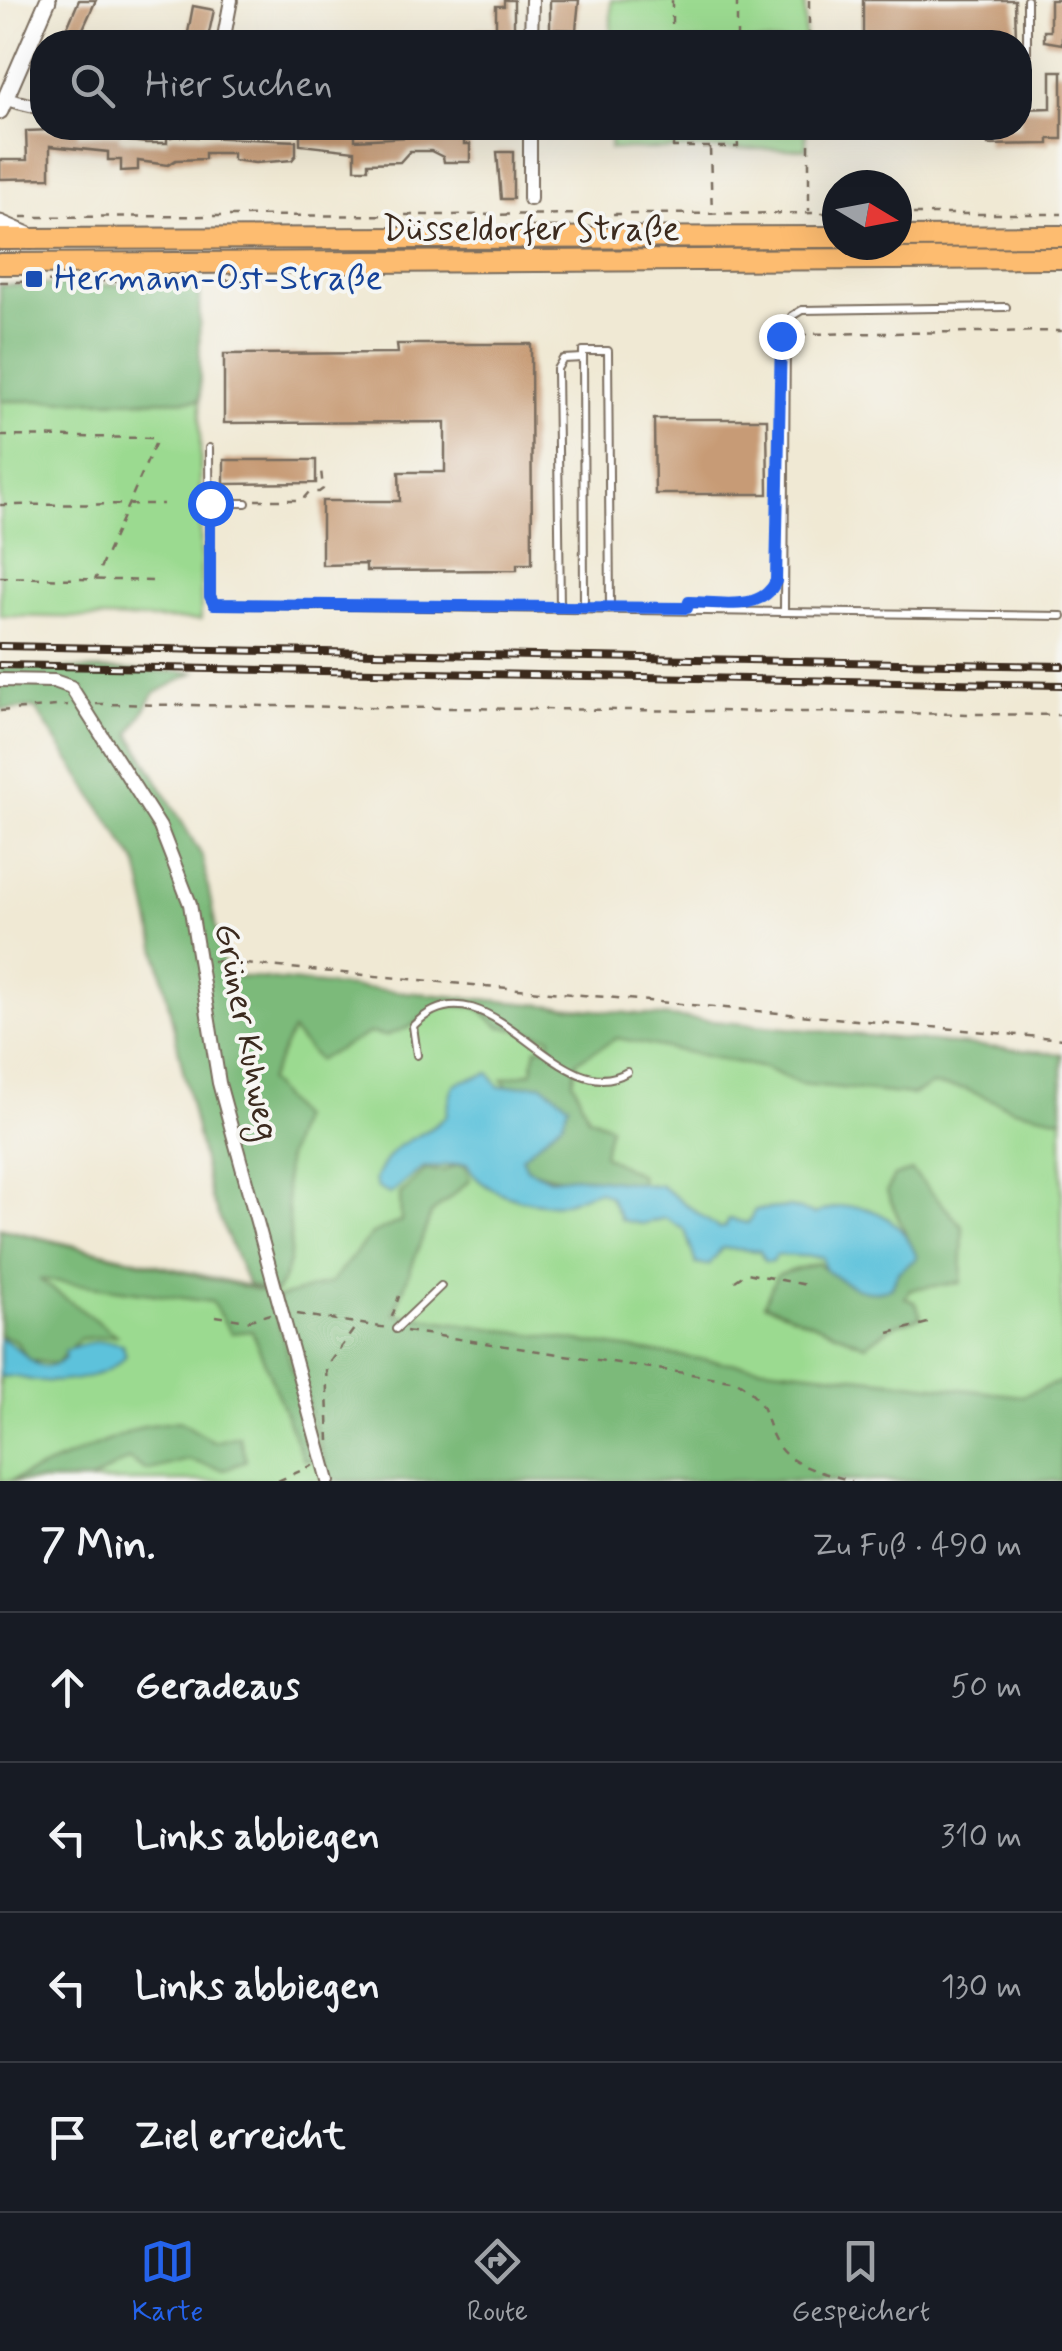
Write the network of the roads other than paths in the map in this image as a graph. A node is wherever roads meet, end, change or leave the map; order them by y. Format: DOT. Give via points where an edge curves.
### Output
graph roads {
  1 [pos="48,0"];
  2 [pos="231,0"];
  3 [pos="532,0"];
  4 [pos="1027,0"];
  5 [pos="35,30"];
  6 [pos="225,30"];
  7 [pos="531,30"];
  8 [pos="1026,30"];
  9 [pos="30,41"];
  10 [pos="2,105"];
  11 [pos="30,107"];
  12 [pos="530,140"];
  13 [pos="530,199"];
  14 [pos="0,223"];
  15 [pos="912,236"];
  16 [pos="1062,236"];
  17 [pos="822,237"];
  18 [pos="0,239"];
  19 [pos="38,239"];
  20 [pos="1062,258"];
  21 [pos="0,264"];
  22 [pos="1006,307"];
  23 [pos="584,358"];
  24 [pos="210,448"];
  25 [pos="210,503"];
  26 [pos="246,503"];
  27 [pos="560,606"];
  28 [pos="610,606"];
  29 [pos="584,607"];
  30 [pos="784,610"];
  31 [pos="1062,616"];
  32 [pos="0,680"];
  33 [pos="417,1055"];
  34 [pos="627,1072"];
  35 [pos="441,1286"];
  36 [pos="392,1329"];
  37 [pos="328,1481"];
  1 -- 5 [label="street"];
  2 -- 6 [label="street"];
  3 -- 7 [label="street"];
  4 -- 8 [label="lane"];
  9 -- 10 [label="street"];
  10 -- 11 [label="street"];
  12 -- 13 [label="street"];
  14 -- 19 [label="street"];
  15 -- 16 [label="main road"];
  17 -- 19 [label="main road, Düsseldorfer Straße"];
  18 -- 19 [label="main road, Düsseldorfer Straße"];
  20 -- 21 [label="main road, Düsseldorfer Straße"];
  22 -- 30 [label="lane" via="802,310 792,316 786,334"];
  23 -- 27 [label="lane" via="563,359 558,369"];
  23 -- 28 [label="lane" via="584,351 608,350"];
  23 -- 29 [label="lane"];
  24 -- 25 [label="lane"];
  25 -- 26 [label="lane"];
  25 -- 27 [label="lane" via="214,604"];
  27 -- 29 [label="lane"];
  28 -- 29 [label="lane"];
  28 -- 30 [label="lane"];
  30 -- 31 [label="lane"];
  32 -- 37 [label="street, Grüner Kuhweg" via="71,687 169,844 190,904 220,1083"];
  33 -- 34 [label="lane" via="413,1026 424,1014 463,1008 493,1014 586,1077 611,1081"];
  35 -- 36 [label="lane"];
}
